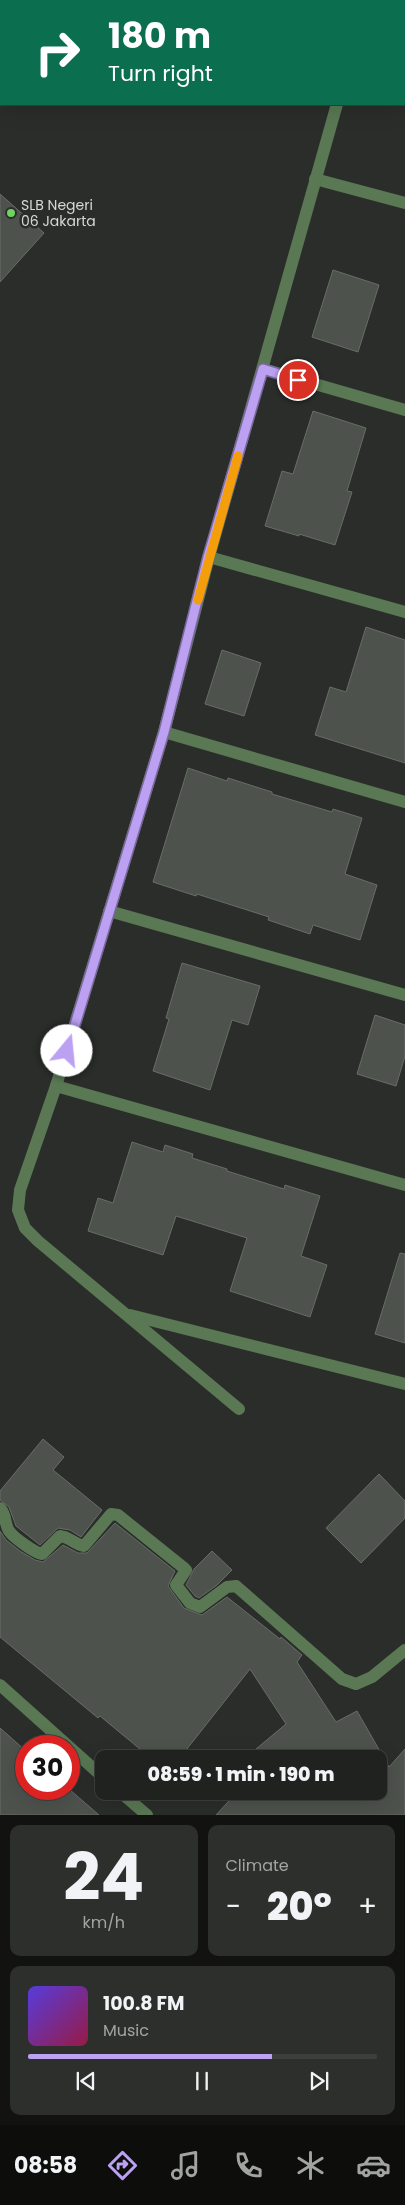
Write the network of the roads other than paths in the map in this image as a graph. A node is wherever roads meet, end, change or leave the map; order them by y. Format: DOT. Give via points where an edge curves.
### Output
graph roads {
  1 [pos="337,105"];
  2 [pos="315,179"];
  3 [pos="405,203"];
  4 [pos="263,369"];
  5 [pos="405,410"];
  6 [pos="208,557"];
  7 [pos="405,612"];
  8 [pos="164,732"];
  9 [pos="405,802"];
  10 [pos="109,910"];
  11 [pos="405,995"];
  12 [pos="56,1086"];
  13 [pos="405,1185"];
  14 [pos="128,1314"];
  15 [pos="405,1384"];
  16 [pos="239,1409"];
  17 [pos="0,1508"];
  18 [pos="405,1650"];
  19 [pos="0,1685"];
  20 [pos="95,1770"];
  21 [pos="130,1800"];
  22 [pos="147,1815"];
  1 -- 2 [label="street"];
  2 -- 3 [label="street"];
  2 -- 4 [label="street"];
  4 -- 5 [label="street"];
  4 -- 6 [label="street"];
  6 -- 7 [label="street"];
  6 -- 8 [label="street"];
  8 -- 9 [label="street"];
  8 -- 10 [label="street"];
  10 -- 11 [label="street"];
  10 -- 12 [label="street"];
  12 -- 13 [label="street"];
  12 -- 14 [label="street" via="20,1190 18,1210 25,1228 38,1241"];
  14 -- 15 [label="street"];
  14 -- 16 [label="street"];
  17 -- 18 [label="street" via="5,1513 9,1531 36,1554 42,1554 60,1536 69,1537 79,1546 84,1546 111,1514 118,1515 186,1570 176,1585 190,1603 200,1607 227,1587 236,1586 342,1679 356,1684 372,1677"];
  19 -- 20 [label="street"];
  21 -- 22 [label="street"];
}
